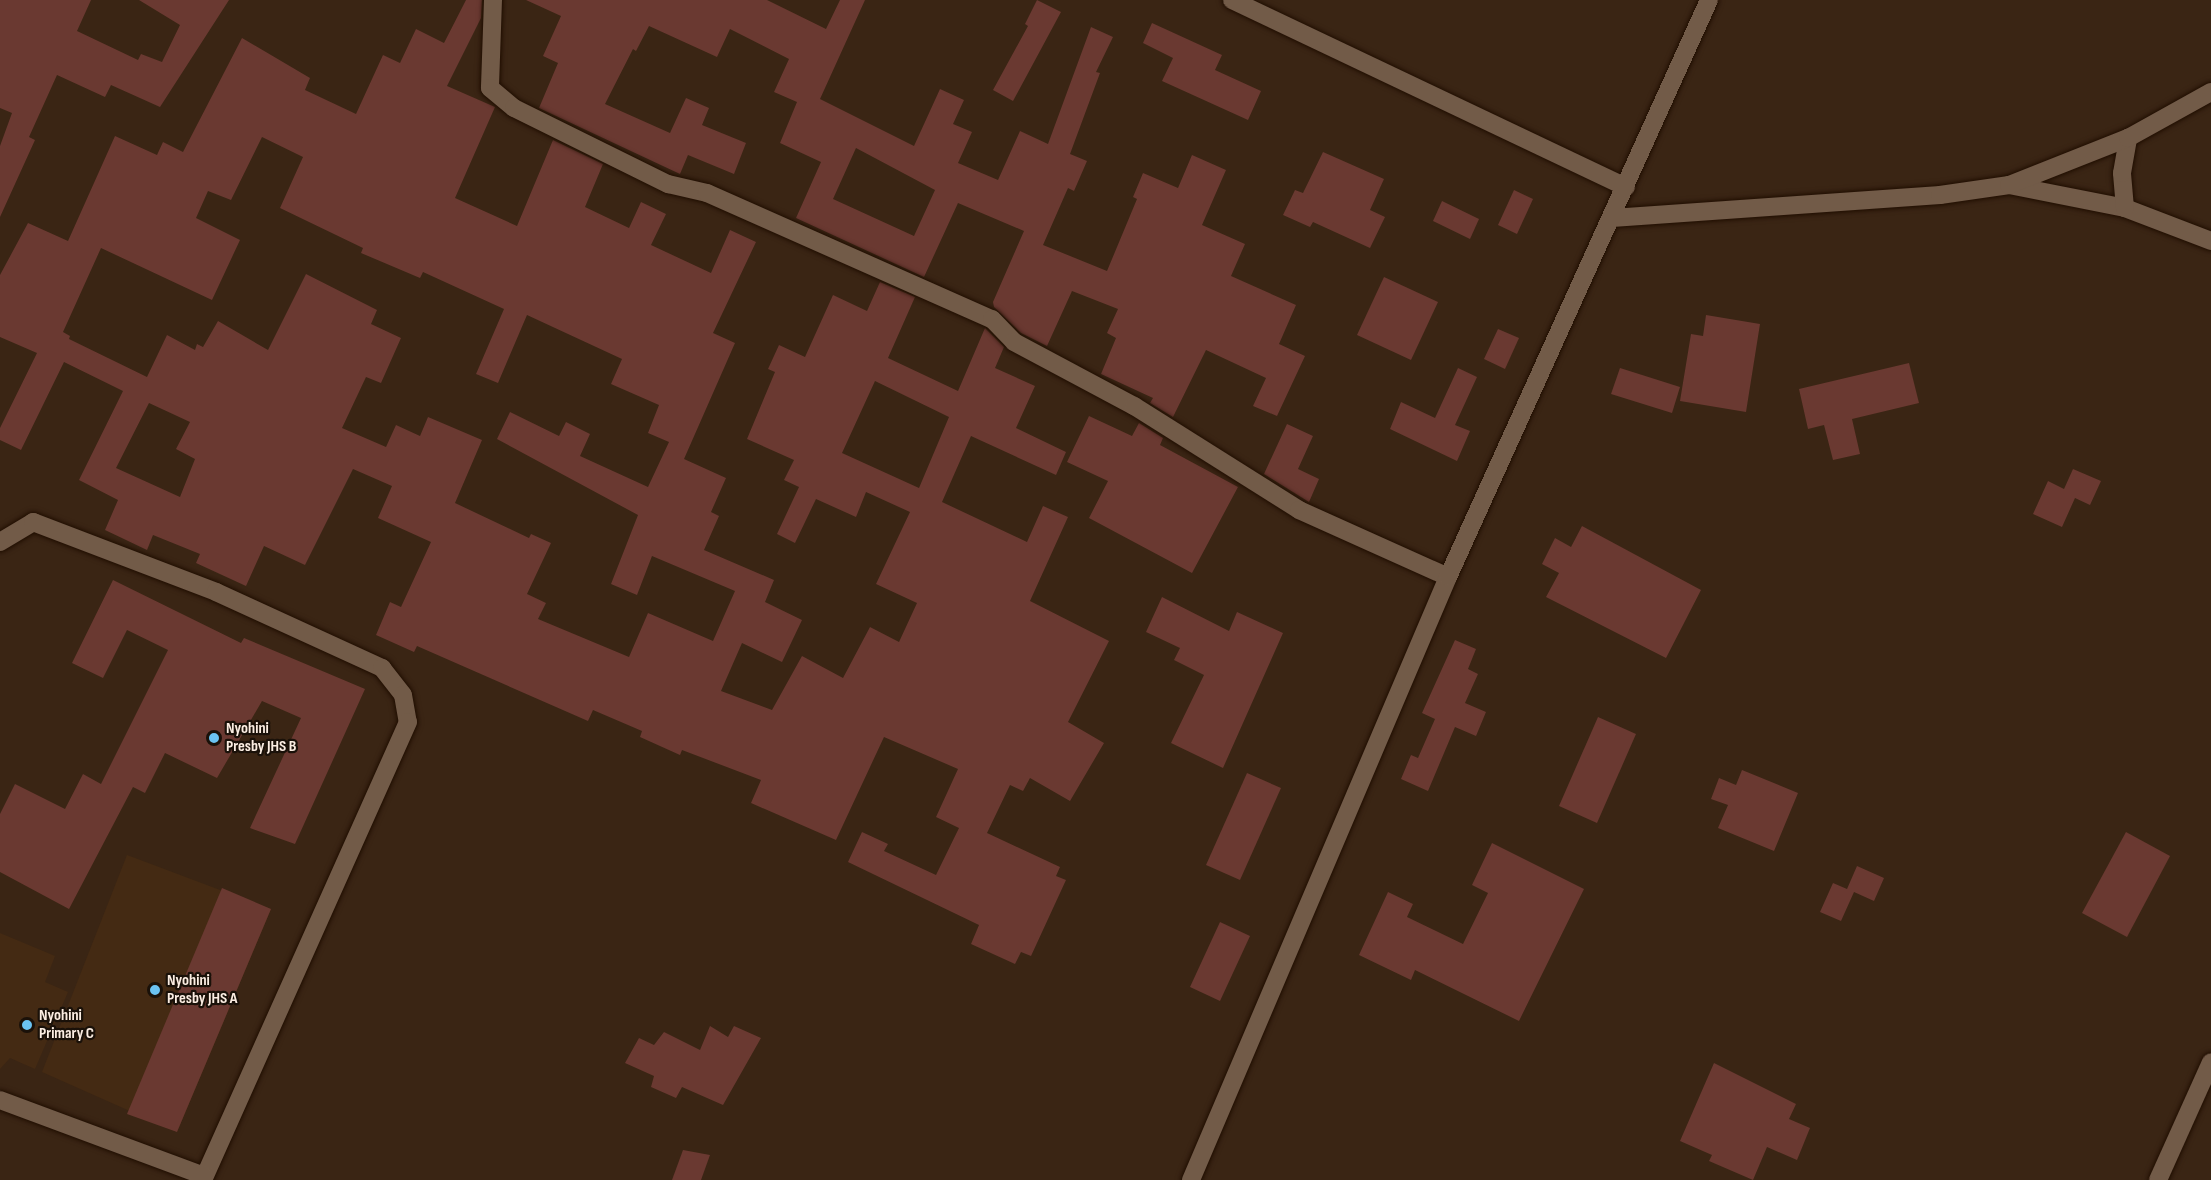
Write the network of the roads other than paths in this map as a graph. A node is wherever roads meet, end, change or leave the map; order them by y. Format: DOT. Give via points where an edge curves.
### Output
graph roads {
  1 [pos="493,0"];
  2 [pos="1232,0"];
  3 [pos="1709,0"];
  4 [pos="2211,92"];
  5 [pos="2128,138"];
  6 [pos="2009,185"];
  7 [pos="1626,187"];
  8 [pos="2125,208"];
  9 [pos="1612,218"];
  10 [pos="2211,241"];
  11 [pos="0,542"];
  12 [pos="1448,577"];
  13 [pos="2211,1062"];
  14 [pos="0,1100"];
  15 [pos="203,1178"];
  16 [pos="1191,1180"];
  17 [pos="2158,1180"];
  1 -- 12 [label="street" via="490,88 514,108 668,184 707,193 992,319 1014,342 1134,406 1299,510"];
  2 -- 7 [label="street"];
  3 -- 7 [label="street"];
  4 -- 5 [label="street"];
  5 -- 6 [label="street"];
  5 -- 8 [label="street" via="2122,172"];
  6 -- 8 [label="street"];
  6 -- 9 [label="street" via="1863,201"];
  7 -- 9 [label="street"];
  8 -- 10 [label="street"];
  9 -- 12 [label="street"];
  11 -- 15 [label="street" via="33,522 216,592 382,668 403,695 408,722"];
  12 -- 16 [label="street"];
  13 -- 17 [label="street"];
  14 -- 15 [label="street"];
}
